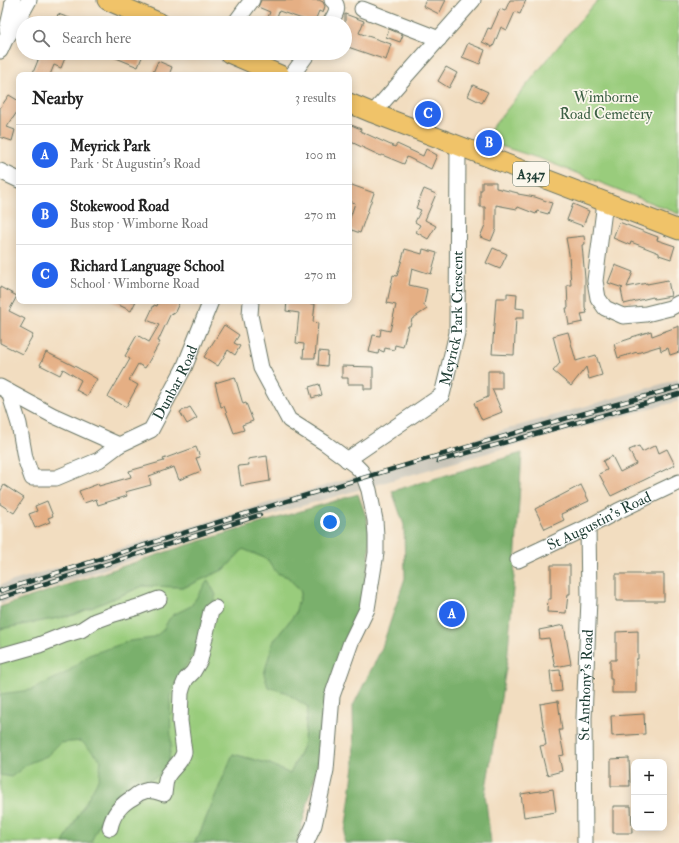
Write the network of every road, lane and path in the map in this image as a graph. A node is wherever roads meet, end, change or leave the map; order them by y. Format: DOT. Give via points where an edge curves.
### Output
graph roads {
  1 [pos="13,0"];
  2 [pos="28,0"];
  3 [pos="252,0"];
  4 [pos="332,0"];
  5 [pos="473,0"];
  6 [pos="111,1"];
  7 [pos="362,9"];
  8 [pos="20,16"];
  9 [pos="144,16"];
  10 [pos="240,16"];
  11 [pos="334,16"];
  12 [pos="16,23"];
  13 [pos="439,39"];
  14 [pos="2,46"];
  15 [pos="245,60"];
  16 [pos="303,60"];
  17 [pos="273,72"];
  18 [pos="294,72"];
  19 [pos="352,104"];
  20 [pos="373,113"];
  21 [pos="458,146"];
  22 [pos="0,170"];
  23 [pos="16,178"];
  24 [pos="605,202"];
  25 [pos="679,230"];
  26 [pos="679,303"];
  27 [pos="210,304"];
  28 [pos="251,304"];
  29 [pos="4,390"];
  30 [pos="119,445"];
  31 [pos="347,460"];
  32 [pos="679,482"];
  33 [pos="588,527"];
  34 [pos="518,560"];
  35 [pos="159,599"];
  36 [pos="214,608"];
  37 [pos="0,656"];
  38 [pos="110,828"];
  39 [pos="306,843"];
  40 [pos="585,843"];
  1 -- 14 [label="street"];
  2 -- 8 [label="street"];
  3 -- 10 [label="street"];
  4 -- 11 [label="street" via="338,7"];
  5 -- 13 [label="street"];
  6 -- 9 [label="main road"];
  7 -- 13 [label="street"];
  12 -- 14 [label="street"];
  13 -- 20 [label="street"];
  15 -- 17 [label="main road"];
  16 -- 18 [label="street"];
  19 -- 20 [label="main road, A347"];
  20 -- 21 [label="main road, A347"];
  21 -- 24 [label="main road, A347"];
  21 -- 31 [label="street, Meyrick Park Crescent" via="457,333 442,395"];
  22 -- 23 [label="street"];
  24 -- 25 [label="main road, A347"];
  24 -- 26 [label="street" via="595,281 598,298 605,308 623,316 646,314"];
  27 -- 30 [label="street, Dunbar Road" via="184,368 151,430"];
  28 -- 31 [label="street" via="250,315 261,368 289,420 326,443"];
  29 -- 30 [label="street, Dunbar Road"];
  29 -- 30 [label="street, Dunbar Road" via="19,424 24,458 32,478 56,478 99,460"];
  31 -- 39 [label="street" via="361,471 369,490 375,520 376,553 367,609 351,642 332,696 326,770 314,825"];
  32 -- 33 [label="street, St Augustin's Road"];
  33 -- 34 [label="street, St Augustin's Road"];
  33 -- 40 [label="street, St Anthony's Road" via="589,599 584,718"];
  35 -- 37 [label="street" via="95,621 81,630 39,646"];
  36 -- 38 [label="street" via="211,611 200,660 186,679 181,693 183,757 167,776 164,794 147,790 124,803 114,816"];
}
